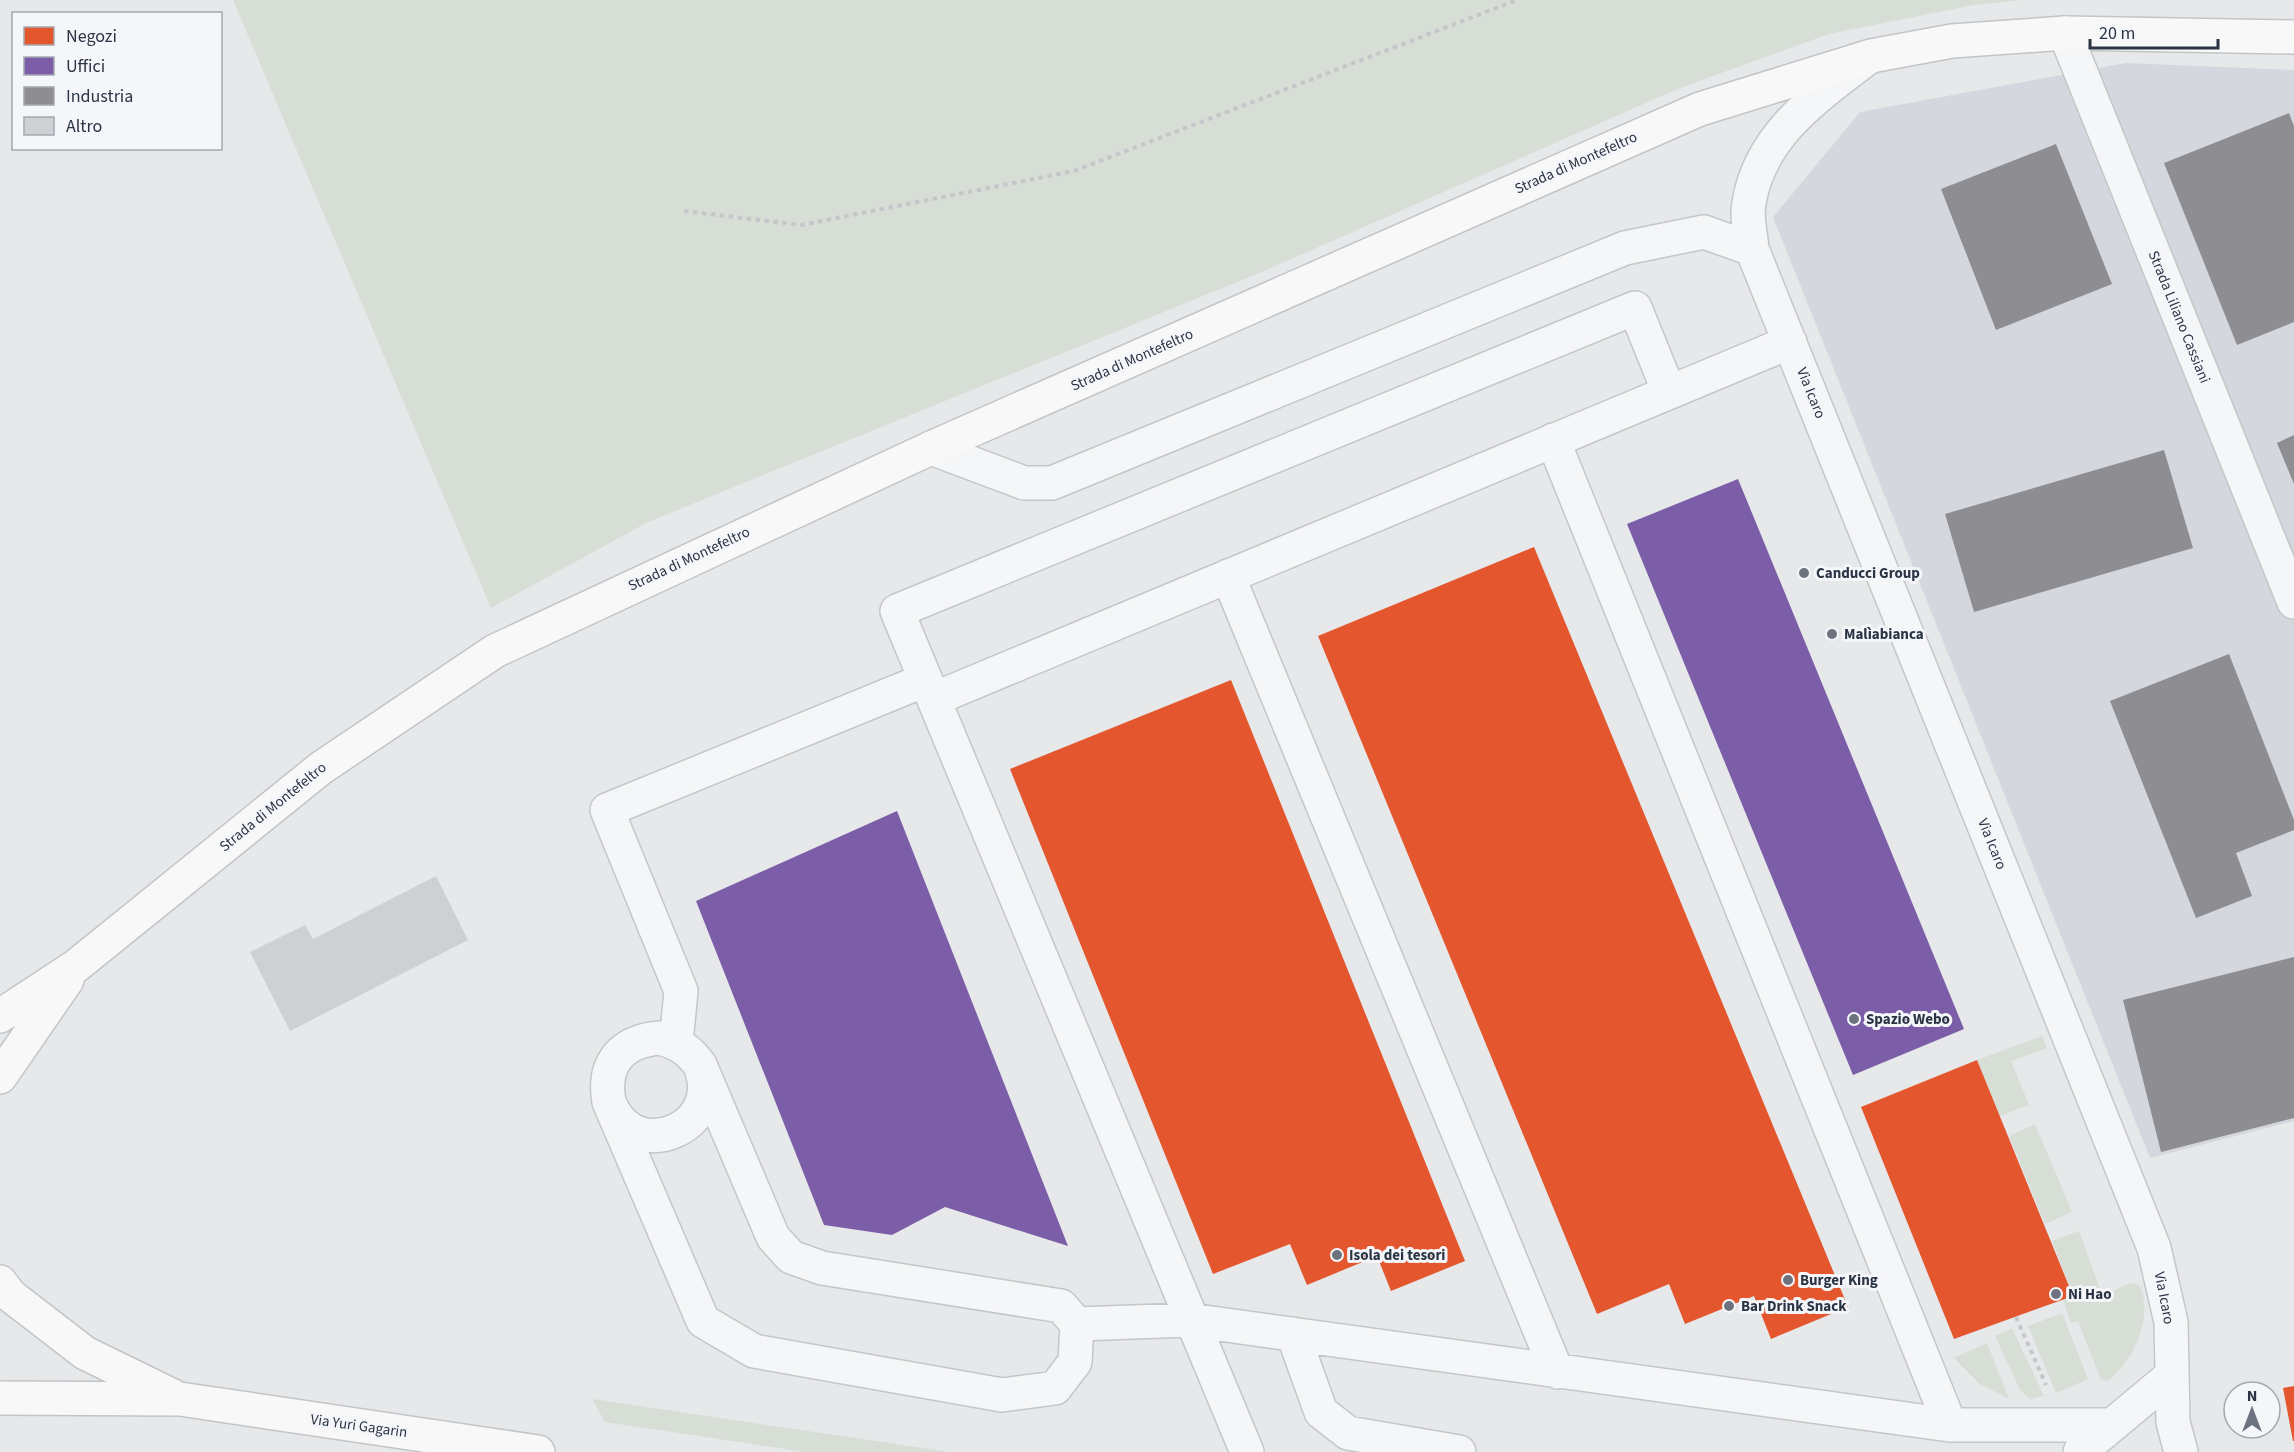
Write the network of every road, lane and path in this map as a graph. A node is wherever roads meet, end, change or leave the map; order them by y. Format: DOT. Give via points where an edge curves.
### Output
graph roads {
  1 [pos="1517,0"];
  2 [pos="2065,33"];
  3 [pos="2294,36"];
  4 [pos="1870,56"];
  5 [pos="684,211"];
  6 [pos="1752,249"];
  7 [pos="1790,342"];
  8 [pos="1669,392"];
  9 [pos="1553,440"];
  10 [pos="931,448"];
  11 [pos="1228,576"];
  12 [pos="2294,602"];
  13 [pos="929,689"];
  14 [pos="76,966"];
  15 [pos="0,1016"];
  16 [pos="676,1043"];
  17 [pos="700,1065"];
  18 [pos="0,1077"];
  19 [pos="609,1102"];
  20 [pos="0,1282"];
  21 [pos="2016,1317"];
  22 [pos="1190,1320"];
  23 [pos="1077,1324"];
  24 [pos="1293,1334"];
  25 [pos="1557,1372"];
  26 [pos="2171,1376"];
  27 [pos="2050,1394"];
  28 [pos="0,1398"];
  29 [pos="180,1399"];
  30 [pos="1950,1425"];
  31 [pos="2113,1443"];
  32 [pos="538,1452"];
  33 [pos="1247,1452"];
  34 [pos="1459,1452"];
  35 [pos="2080,1452"];
  36 [pos="2181,1452"];
  1 -- 5 [label="path" via="1074,171 801,225"];
  2 -- 3 [label="main road, Strada di Montefeltro"];
  2 -- 4 [label="main road, Strada di Montefeltro" via="1952,41"];
  2 -- 12 [label="street, Strada Liliano Cassiani"];
  4 -- 6 [label="street, Via Icaro" via="1800,110 1762,161 1748,204"];
  4 -- 10 [label="main road, Strada di Montefeltro" via="1700,109"];
  6 -- 7 [label="street, Via Icaro"];
  6 -- 10 [label="street" via="1704,232 1625,248 1052,483 1024,483"];
  7 -- 8 [label="street"];
  7 -- 26 [label="street, Via Icaro" via="2154,1248 2171,1322"];
  8 -- 9 [label="street"];
  8 -- 13 [label="street" via="1635,308 897,611"];
  9 -- 11 [label="street"];
  9 -- 30 [label="street"];
  10 -- 14 [label="main road, Strada di Montefeltro" via="495,651 321,768"];
  11 -- 13 [label="street"];
  11 -- 25 [label="street"];
  13 -- 16 [label="street" via="607,810 681,991"];
  13 -- 22 [label="street"];
  14 -- 15 [label="main road, Strada di Montefeltro"];
  14 -- 18 [label="main road, Strada di Montefeltro"];
  16 -- 17 [label="street" via="690,1051"];
  16 -- 19 [label="street" via="660,1038 630,1045 609,1072"];
  17 -- 19 [label="street" via="705,1096 699,1112 681,1130 665,1136 647,1136 617,1118"];
  17 -- 23 [label="street" via="773,1237 791,1257 822,1268 1061,1306"];
  19 -- 23 [label="street" via="703,1321 754,1351 1002,1395 1055,1388 1075,1362"];
  20 -- 29 [label="main road, Via Yuri Gagarin" via="10,1296 85,1353"];
  21 -- 27 [label="path"];
  22 -- 23 [label="street"];
  22 -- 24 [label="street"];
  22 -- 33 [label="street"];
  24 -- 25 [label="street"];
  24 -- 34 [label="street" via="1321,1412 1348,1433"];
  25 -- 30 [label="street"];
  26 -- 31 [label="street"];
  26 -- 36 [label="street, Via Icaro" via="2173,1422"];
  28 -- 29 [label="main road, Via Yuri Gagarin"];
  29 -- 32 [label="main road, Via Yuri Gagarin"];
  30 -- 31 [label="street"];
  31 -- 35 [label="street"];
}
